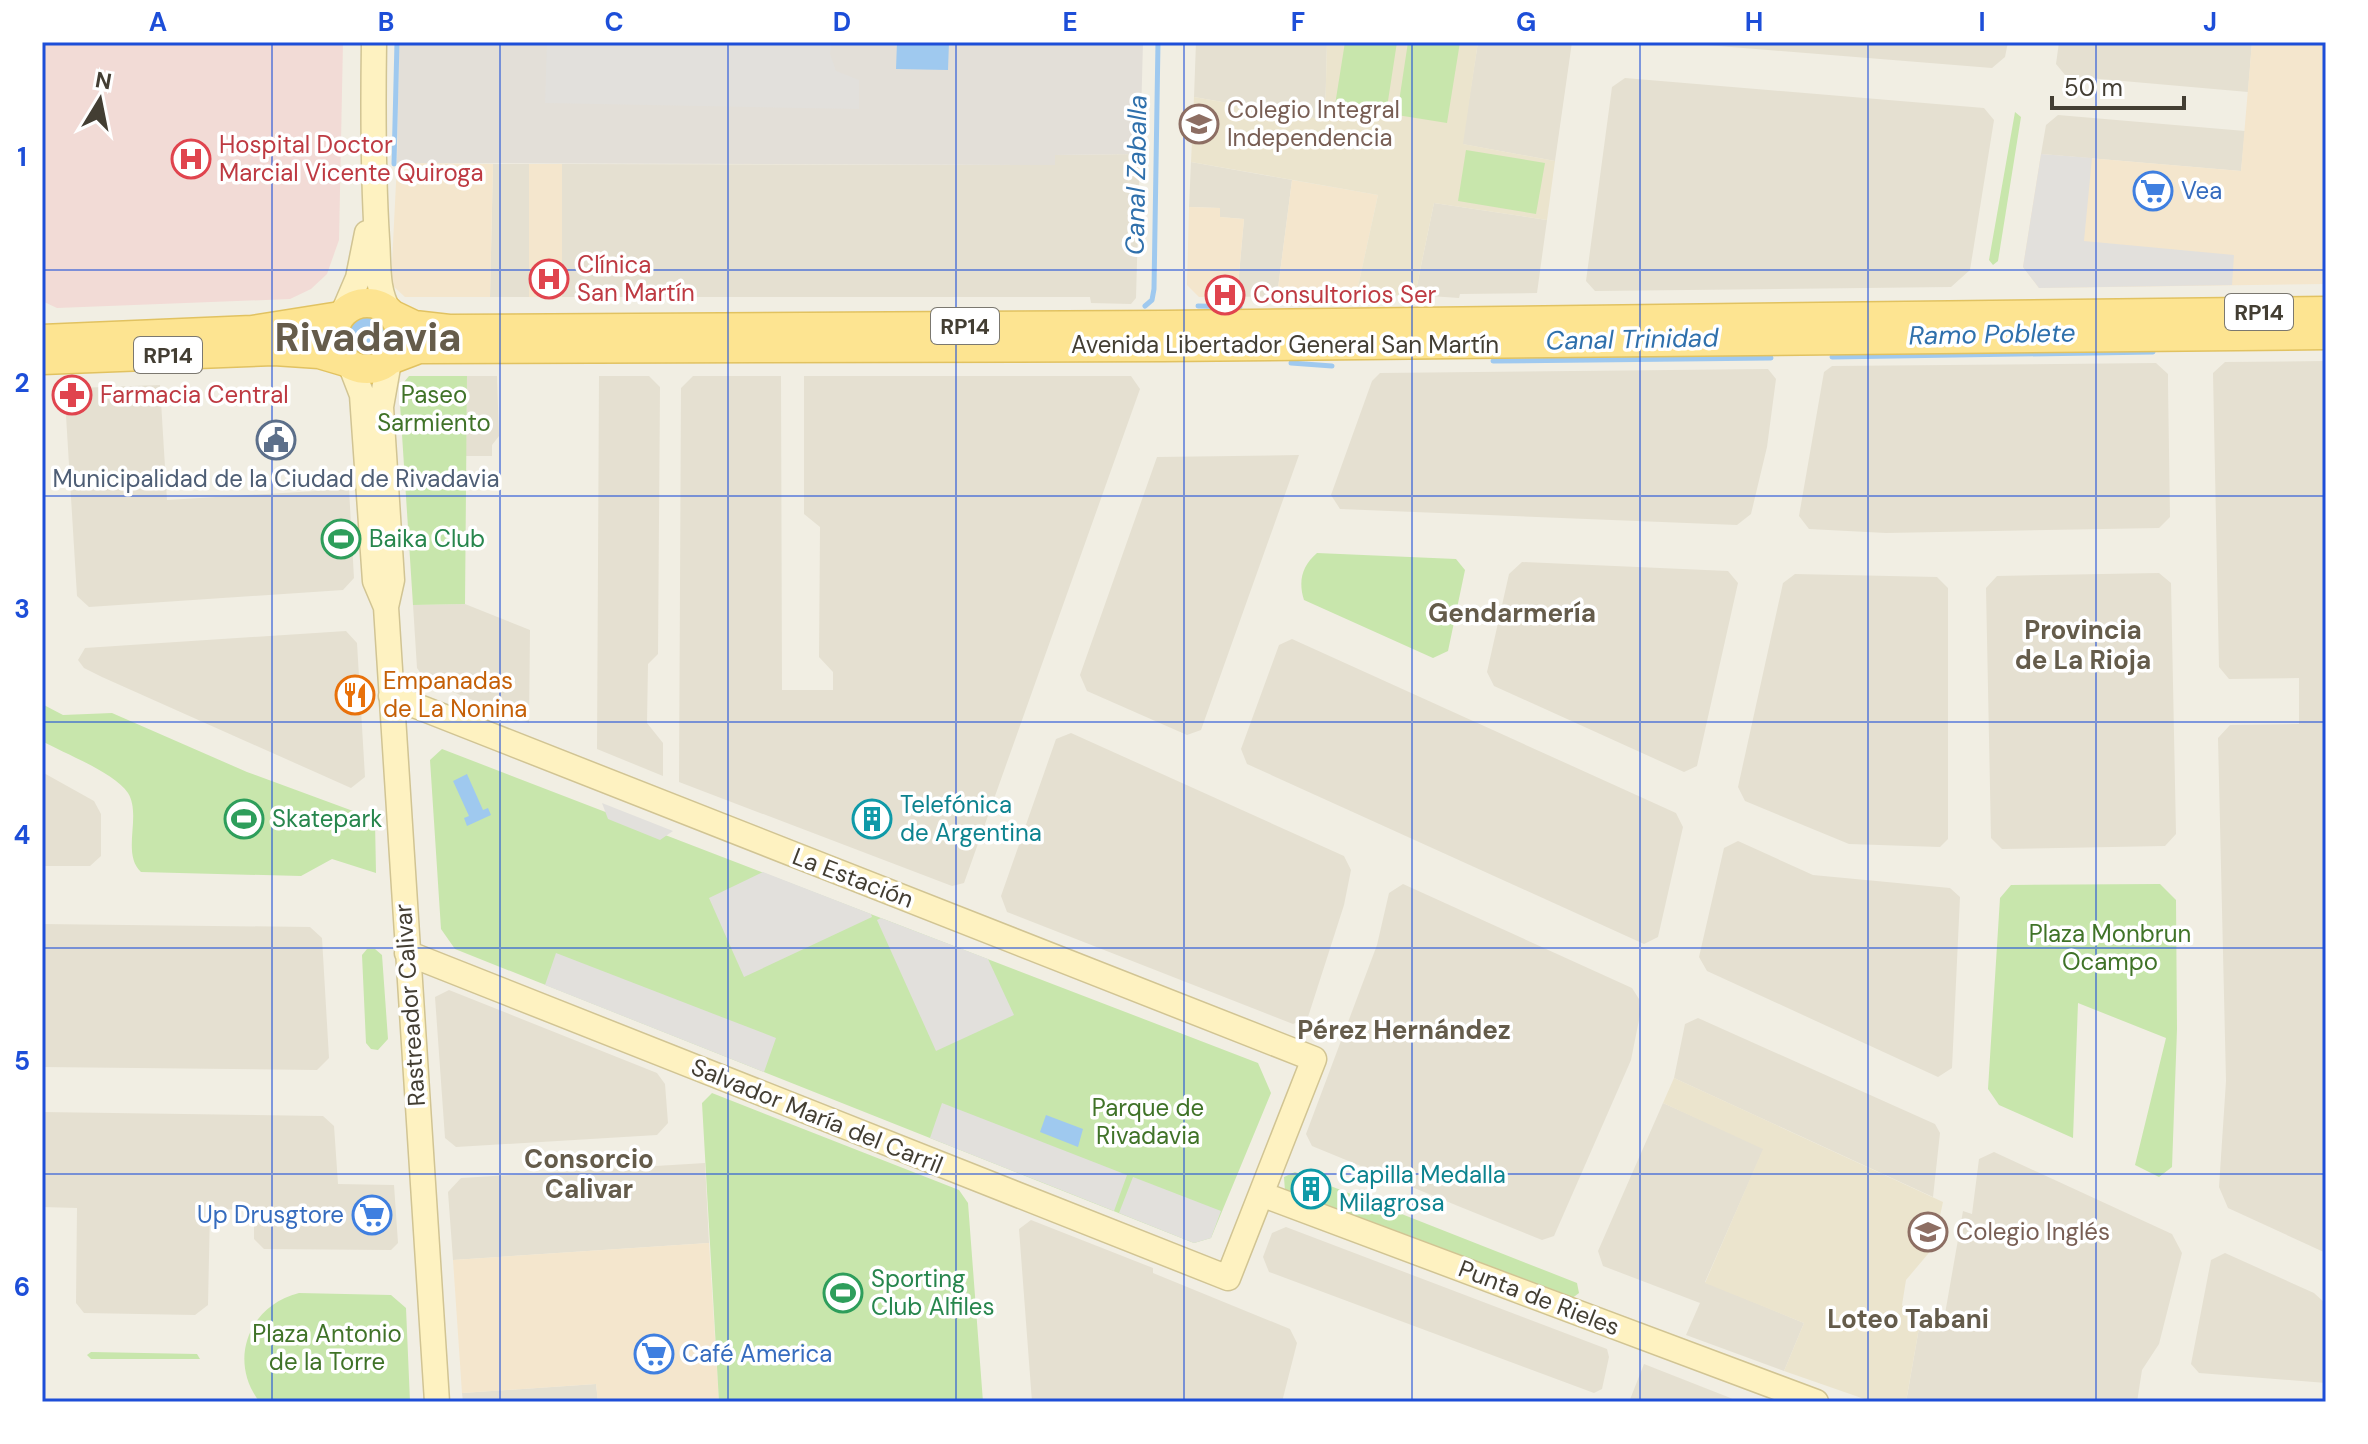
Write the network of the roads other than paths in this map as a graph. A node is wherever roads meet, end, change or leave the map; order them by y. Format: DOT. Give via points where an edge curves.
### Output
graph roads {
  1 [pos="374,42"];
  2 [pos="373,179"];
  3 [pos="2326,311"];
  4 [pos="390,313"];
  5 [pos="342,314"];
  6 [pos="2326,335"];
  7 [pos="42,339"];
  8 [pos="42,360"];
  9 [pos="390,361"];
  10 [pos="348,363"];
  11 [pos="386,607"];
  12 [pos="391,696"];
  13 [pos="407,953"];
  14 [pos="1261,1194"];
  15 [pos="437,1402"];
  16 [pos="1816,1402"];
  1 -- 2 [label="street"];
  2 -- 4 [label="street" via="379,288"];
  2 -- 5 [label="street" via="362,264"];
  3 -- 4 [label="main road, Avenida Libertador General San Martín / RP14" via="464,329 425,327"];
  4 -- 5 [label="main road" via="361,304"];
  4 -- 9 [label="main road" via="399,335"];
  5 -- 7 [label="main road, RP14" via="252,330"];
  5 -- 10 [label="main road" via="334,343"];
  6 -- 9 [label="main road, Avenida Libertador General San Martín / RP14" via="419,349"];
  8 -- 10 [label="main road, RP14" via="284,351 328,355"];
  9 -- 10 [label="main road" via="365,369"];
  9 -- 11 [label="street, Rastreador Calivar" via="381,407 392,580"];
  10 -- 11 [label="street, Rastreador Calivar" via="362,395 375,581"];
  11 -- 12 [label="street, Rastreador Calivar"];
  12 -- 13 [label="street, Rastreador Calivar"];
  12 -- 14 [label="street, La Estación" via="1314,1059"];
  13 -- 14 [label="street, Salvador María del Carril" via="1228,1278"];
  13 -- 15 [label="street, Rastreador Calivar"];
  14 -- 16 [label="street, Punta de Rieles"];
}
